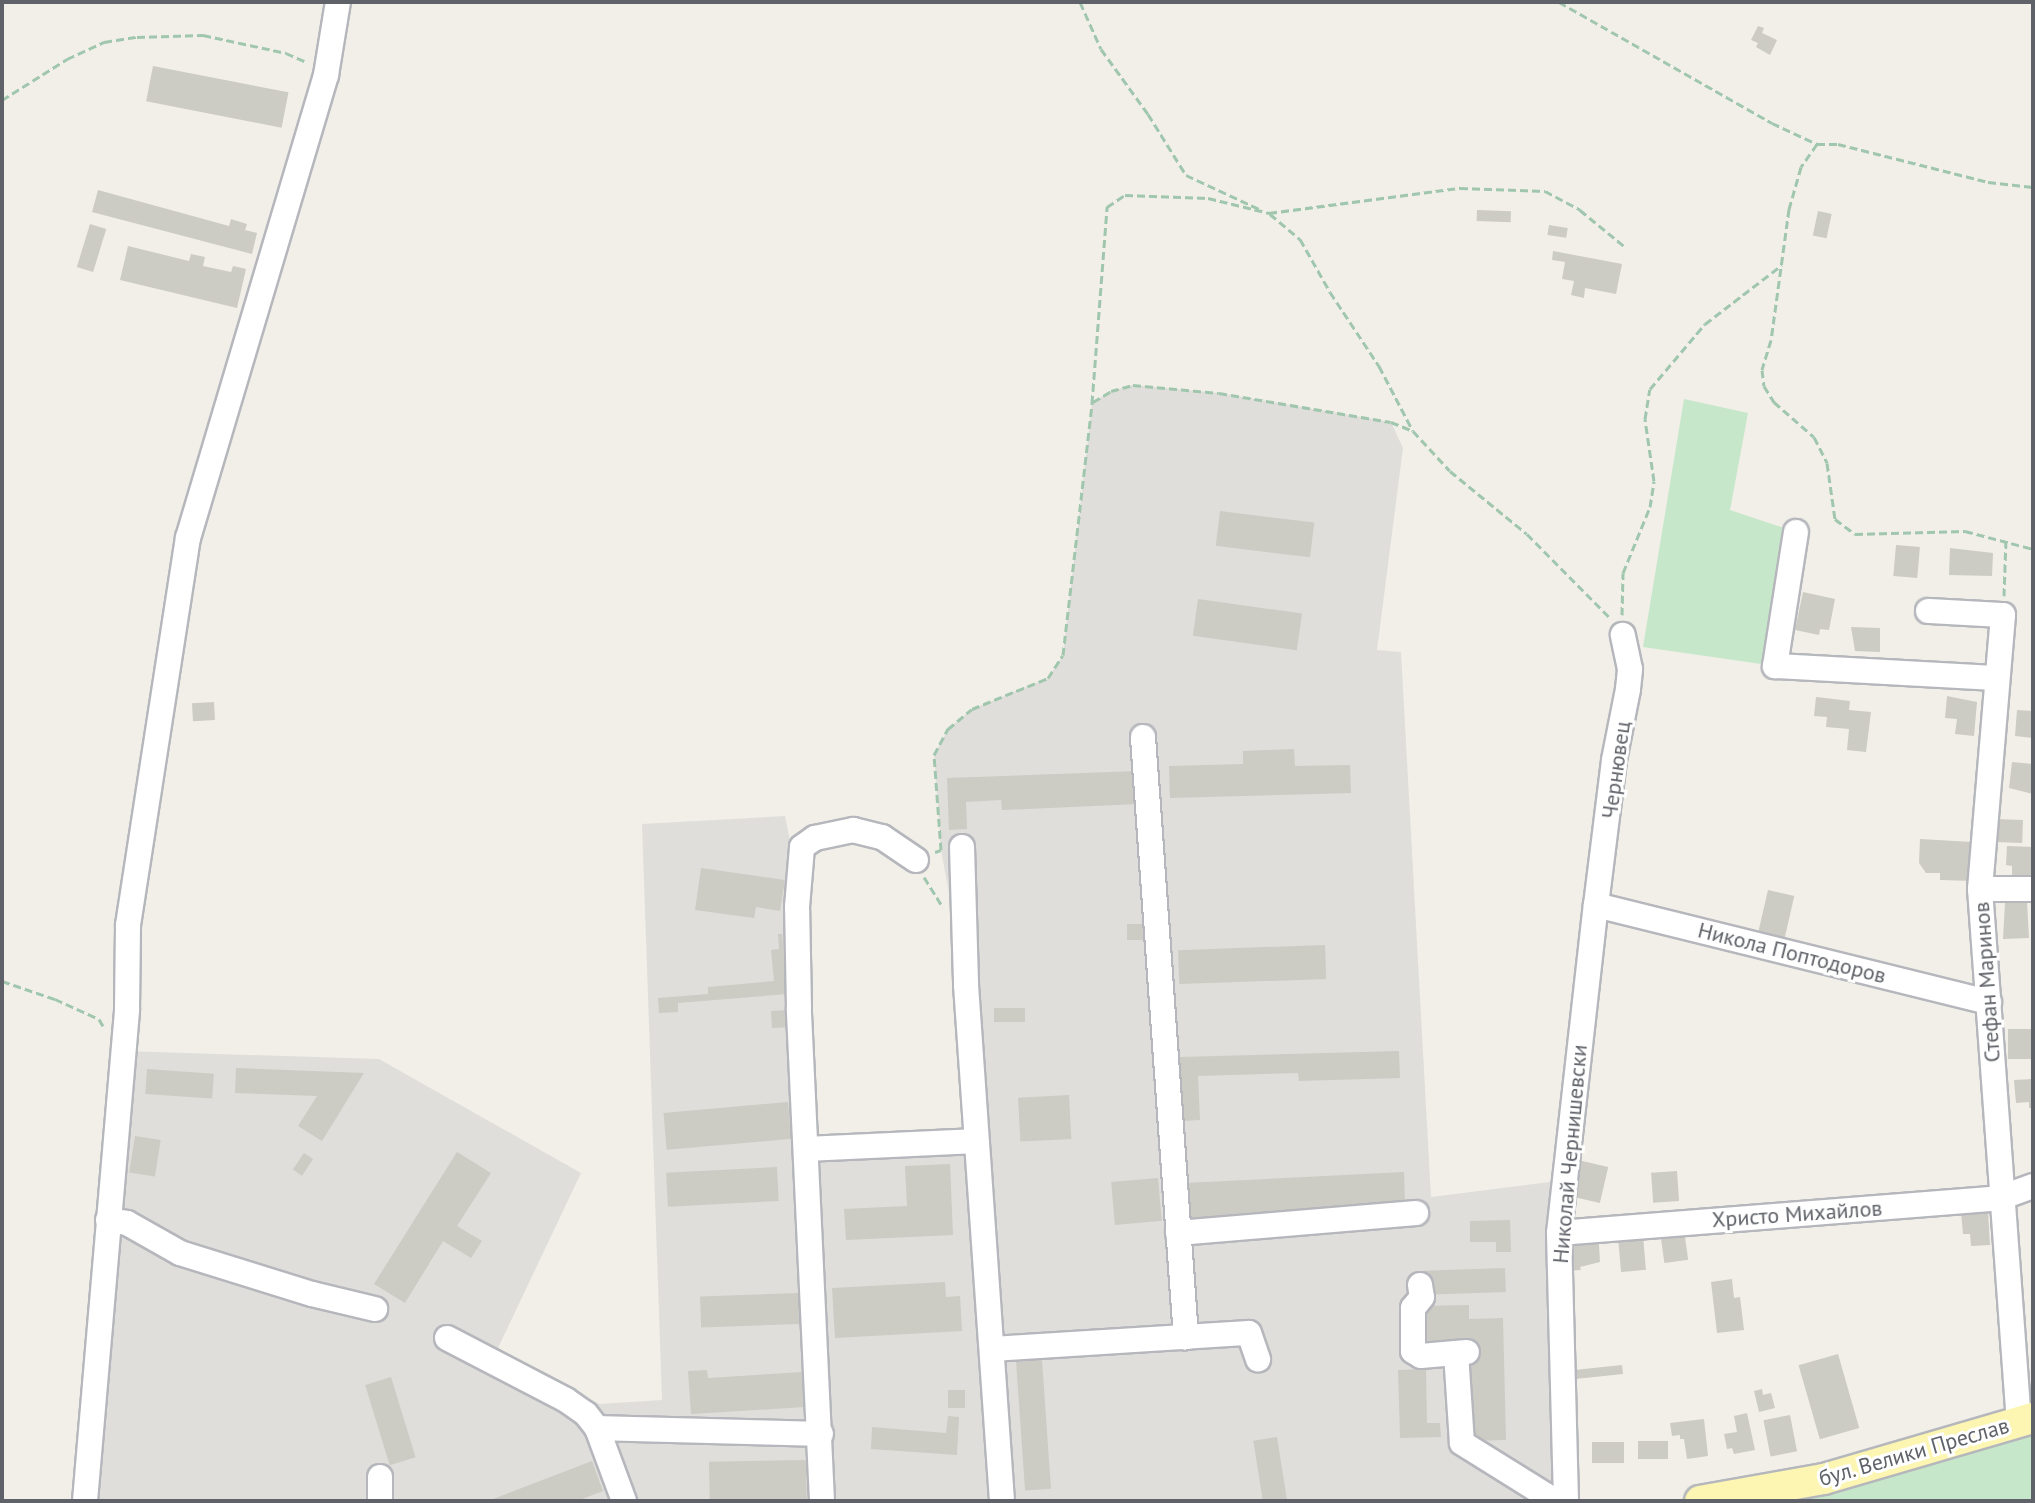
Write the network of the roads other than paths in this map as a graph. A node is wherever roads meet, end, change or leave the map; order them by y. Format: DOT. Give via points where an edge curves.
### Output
graph roads {
  1 [pos="338,2"];
  2 [pos="1796,532"];
  3 [pos="1928,611"];
  4 [pos="1623,635"];
  5 [pos="1997,678"];
  6 [pos="1143,737"];
  7 [pos="962,847"];
  8 [pos="916,860"];
  9 [pos="1980,889"];
  10 [pos="2033,889"];
  11 [pos="1596,905"];
  12 [pos="1989,1002"];
  13 [pos="976,1141"];
  14 [pos="807,1149"];
  15 [pos="2033,1186"];
  16 [pos="2000,1198"];
  17 [pos="1416,1213"];
  18 [pos="108,1220"];
  19 [pos="1178,1233"];
  20 [pos="1559,1233"];
  21 [pos="1420,1285"];
  22 [pos="375,1309"];
  23 [pos="1186,1337"];
  24 [pos="447,1338"];
  25 [pos="992,1349"];
  26 [pos="1258,1359"];
  27 [pos="2026,1420"];
  28 [pos="597,1428"];
  29 [pos="821,1434"];
  30 [pos="85,1501"];
  31 [pos="624,1501"];
  32 [pos="822,1501"];
  33 [pos="1002,1501"];
  34 [pos="1555,1501"];
  35 [pos="1566,1501"];
  36 [pos="1700,1501"];
  1 -- 18 [label="street" via="326,75 188,538 128,925"];
  2 -- 5 [label="street" via="1775,666"];
  3 -- 5 [label="street, Стефан Маринов" via="2003,615"];
  4 -- 11 [label="street, Чернювец" via="1628,689"];
  5 -- 9 [label="street, Стефан Маринов"];
  6 -- 19 [label="street"];
  7 -- 13 [label="street"];
  8 -- 14 [label="street" via="882,837 853,830 815,838 802,847 797,907"];
  9 -- 10 [label="street"];
  9 -- 12 [label="street, Стефан Маринов"];
  11 -- 12 [label="street, Никола Поптодоров"];
  11 -- 20 [label="street, Николай Чернишевски"];
  12 -- 16 [label="street, Стефан Маринов"];
  13 -- 14 [label="street"];
  13 -- 25 [label="street"];
  14 -- 29 [label="street"];
  15 -- 16 [label="street, Христо Михайлов"];
  16 -- 20 [label="street, Христо Михайлов"];
  16 -- 27 [label="street, Стефан Маринов"];
  17 -- 19 [label="street"];
  18 -- 22 [label="street" via="127,1223 180,1253"];
  18 -- 30 [label="street"];
  19 -- 23 [label="street"];
  20 -- 35 [label="street, Николай Чернишевски"];
  21 -- 34 [label="street" via="1422,1297 1413,1308 1413,1351 1421,1356 1462,1352 1462,1443"];
  23 -- 25 [label="street"];
  23 -- 26 [label="street" via="1249,1333"];
  24 -- 28 [label="street" via="566,1400"];
  25 -- 33 [label="street"];
  27 -- 36 [label="main road, бул. Велики Преслав" via="1824,1479"];
  28 -- 29 [label="street"];
  28 -- 31 [label="street"];
  29 -- 32 [label="street"];
}
